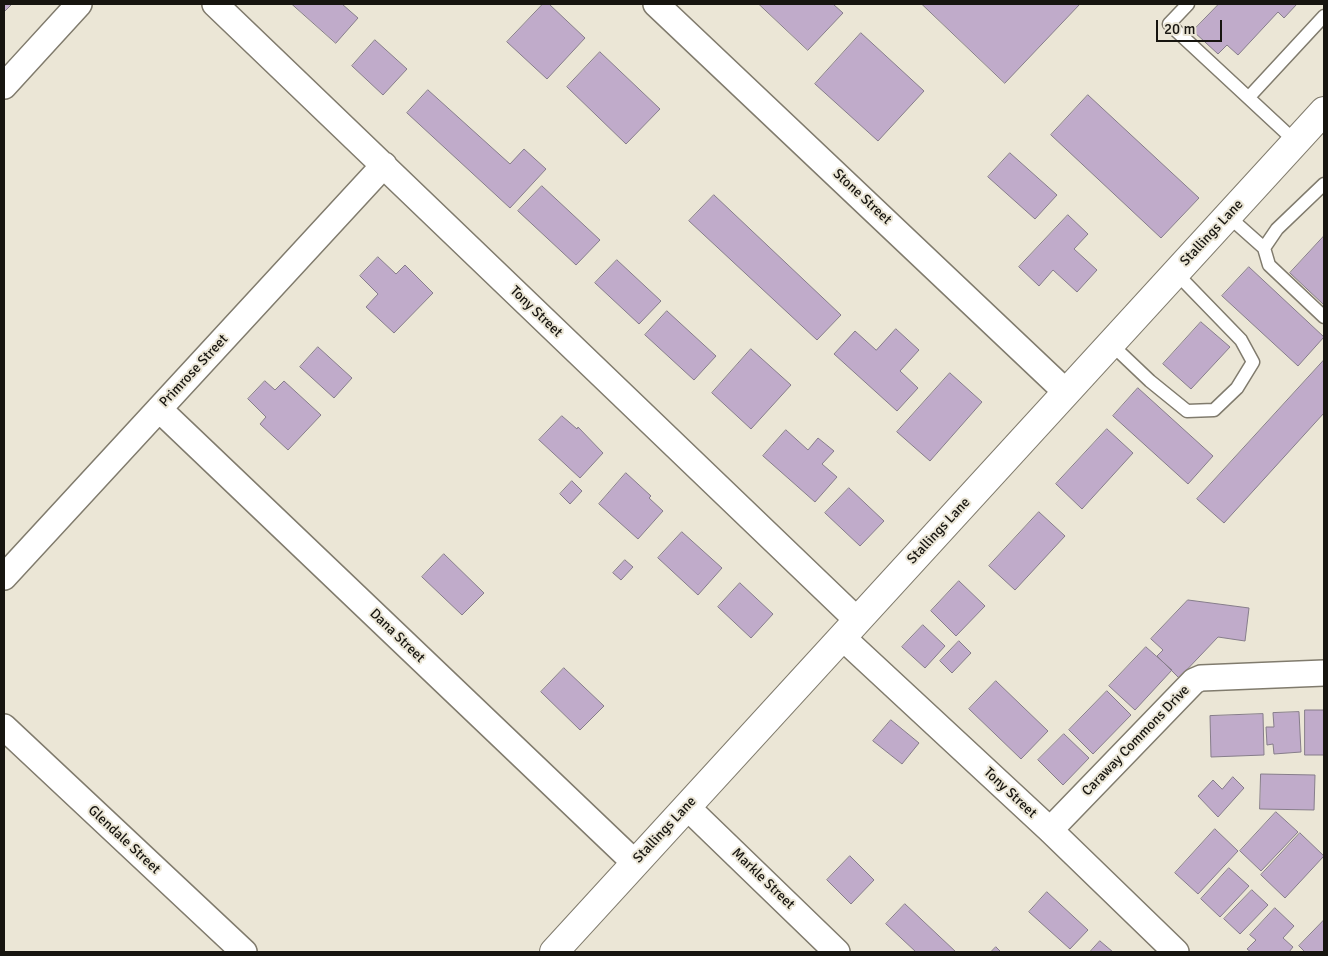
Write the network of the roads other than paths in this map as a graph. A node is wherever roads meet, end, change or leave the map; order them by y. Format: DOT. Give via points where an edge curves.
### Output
graph roads {
  1 [pos="79,4"];
  2 [pos="215,4"];
  3 [pos="656,4"];
  4 [pos="1188,4"];
  5 [pos="1324,16"];
  6 [pos="4,86"];
  7 [pos="1249,97"];
  8 [pos="1324,111"];
  9 [pos="1296,142"];
  10 [pos="384,166"];
  11 [pos="1324,184"];
  12 [pos="1228,216"];
  13 [pos="1264,248"];
  14 [pos="1176,273"];
  15 [pos="1324,317"];
  16 [pos="1111,344"];
  17 [pos="1066,392"];
  18 [pos="159,409"];
  19 [pos="4,577"];
  20 [pos="850,628"];
  21 [pos="1324,673"];
  22 [pos="4,727"];
  23 [pos="687,807"];
  24 [pos="1050,830"];
  25 [pos="635,863"];
  26 [pos="244,952"];
  27 [pos="554,952"];
  28 [pos="837,952"];
  29 [pos="1176,952"];
  1 -- 6 [label="street"];
  2 -- 10 [label="street, Tony Street"];
  3 -- 17 [label="street, Stone Street"];
  4 -- 7 [label="lane" via="1169,24"];
  5 -- 7 [label="lane"];
  7 -- 9 [label="lane"];
  8 -- 9 [label="street, Stallings Lane"];
  9 -- 12 [label="street, Stallings Lane"];
  10 -- 18 [label="street, Primrose Street"];
  10 -- 20 [label="street, Tony Street"];
  11 -- 13 [label="lane" via="1277,230"];
  12 -- 13 [label="lane"];
  12 -- 14 [label="street, Stallings Lane"];
  13 -- 15 [label="lane" via="1269,265"];
  14 -- 16 [label="street, Stallings Lane"];
  14 -- 16 [label="lane" via="1241,340 1253,362 1238,388 1214,410 1187,411"];
  16 -- 17 [label="street, Stallings Lane"];
  17 -- 20 [label="street, Stallings Lane"];
  18 -- 19 [label="street, Primrose Street"];
  18 -- 25 [label="street, Dana Street"];
  20 -- 23 [label="street, Stallings Lane"];
  20 -- 24 [label="street, Tony Street"];
  21 -- 24 [label="street, Caraway Commons Drive" via="1201,678 1194,681"];
  22 -- 26 [label="street, Glendale Street"];
  23 -- 25 [label="street, Stallings Lane"];
  23 -- 28 [label="street, Markle Street"];
  24 -- 29 [label="street, Tony Street"];
  25 -- 27 [label="street, Stallings Lane"];
}
